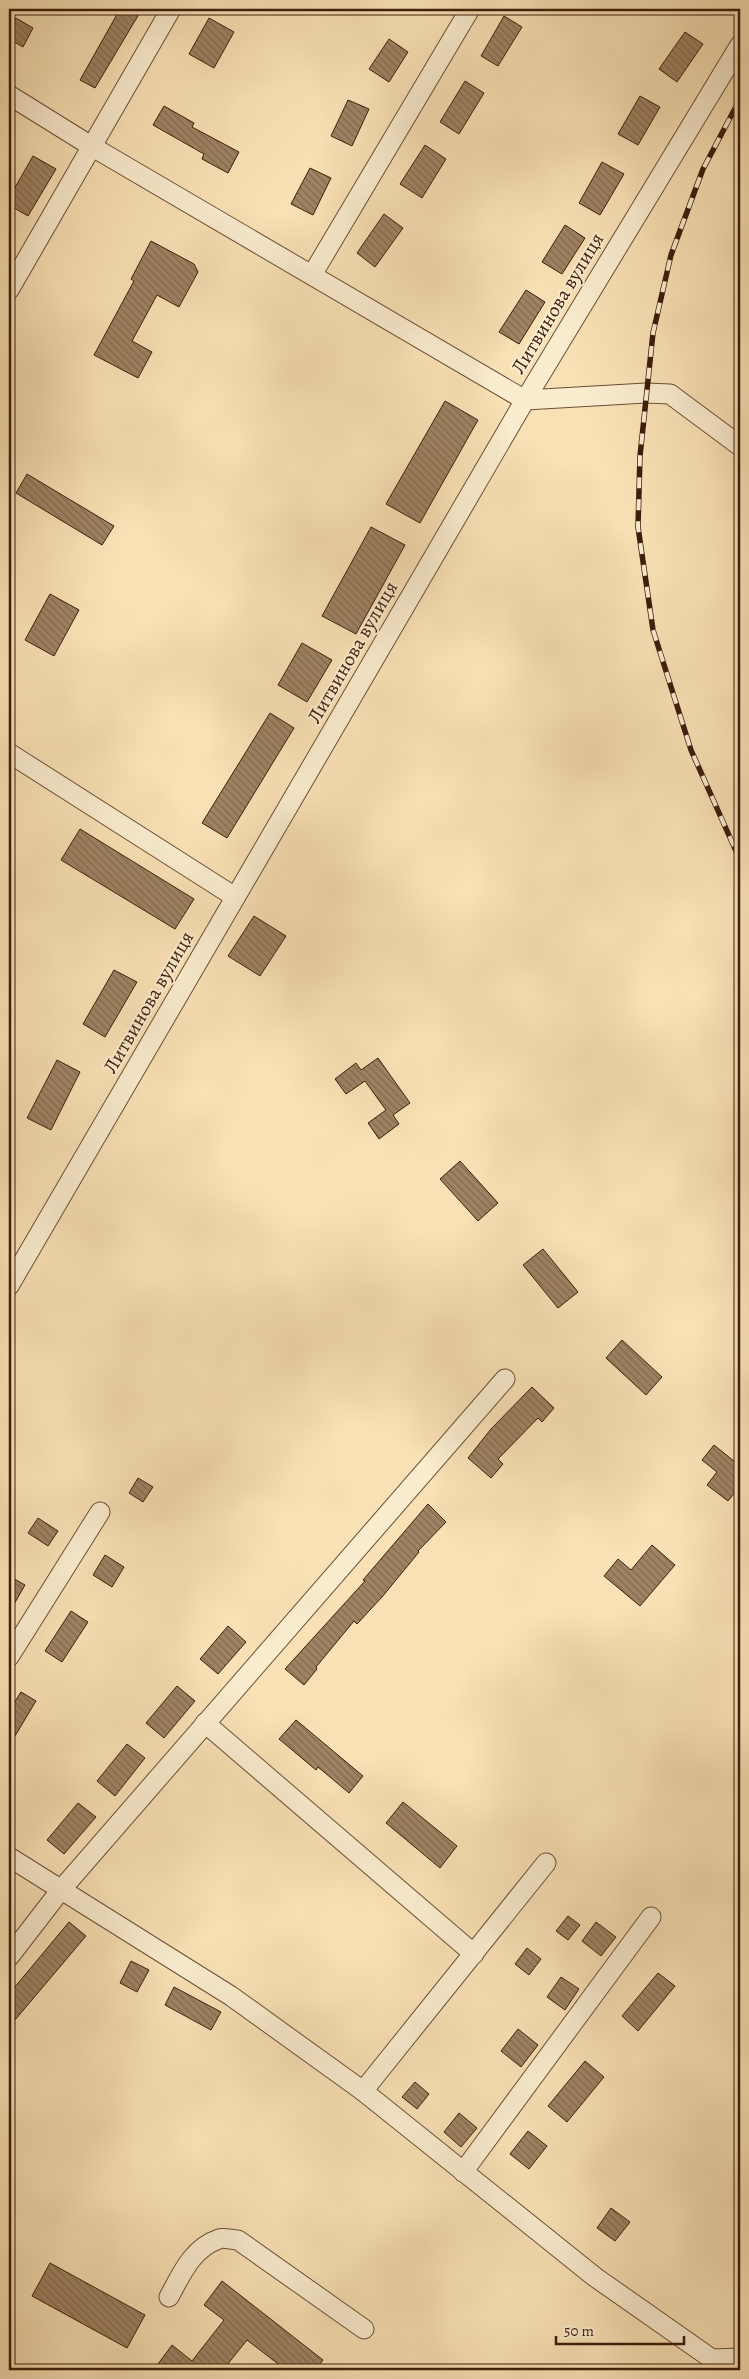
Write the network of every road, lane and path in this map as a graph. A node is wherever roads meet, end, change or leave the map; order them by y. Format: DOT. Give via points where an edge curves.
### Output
graph roads {
  1 [pos="171,9"];
  2 [pos="470,9"];
  3 [pos="740,45"];
  4 [pos="9,95"];
  5 [pos="91,146"];
  6 [pos="312,275"];
  7 [pos="9,290"];
  8 [pos="525,400"];
  9 [pos="740,446"];
  10 [pos="9,753"];
  11 [pos="235,897"];
  12 [pos="9,1286"];
  13 [pos="505,1378"];
  14 [pos="100,1512"];
  15 [pos="9,1657"];
  16 [pos="205,1724"];
  17 [pos="9,1857"];
  18 [pos="546,1862"];
  19 [pos="60,1891"];
  20 [pos="651,1917"];
  21 [pos="474,1954"];
  22 [pos="9,1957"];
  23 [pos="363,2091"];
  24 [pos="463,2172"];
  25 [pos="169,2297"];
  26 [pos="364,2329"];
  27 [pos="740,2358"];
  1 -- 5 [label="street"];
  2 -- 6 [label="street"];
  3 -- 8 [label="street, Литвинова вулиця"];
  4 -- 5 [label="street"];
  5 -- 6 [label="street"];
  5 -- 7 [label="street"];
  6 -- 8 [label="street"];
  8 -- 9 [label="street" via="670,394"];
  8 -- 11 [label="street, Литвинова вулиця"];
  10 -- 11 [label="street"];
  11 -- 12 [label="street, Литвинова вулиця"];
  13 -- 16 [label="street"];
  14 -- 15 [label="street"];
  16 -- 19 [label="street"];
  16 -- 21 [label="street"];
  17 -- 19 [label="street"];
  18 -- 21 [label="street"];
  19 -- 22 [label="street"];
  19 -- 23 [label="street" via="232,1996"];
  20 -- 24 [label="street"];
  21 -- 23 [label="street"];
  23 -- 24 [label="street"];
  24 -- 27 [label="street" via="595,2277 712,2359"];
  25 -- 26 [label="street" via="190,2259 203,2248 220,2238 238,2240"];
}
